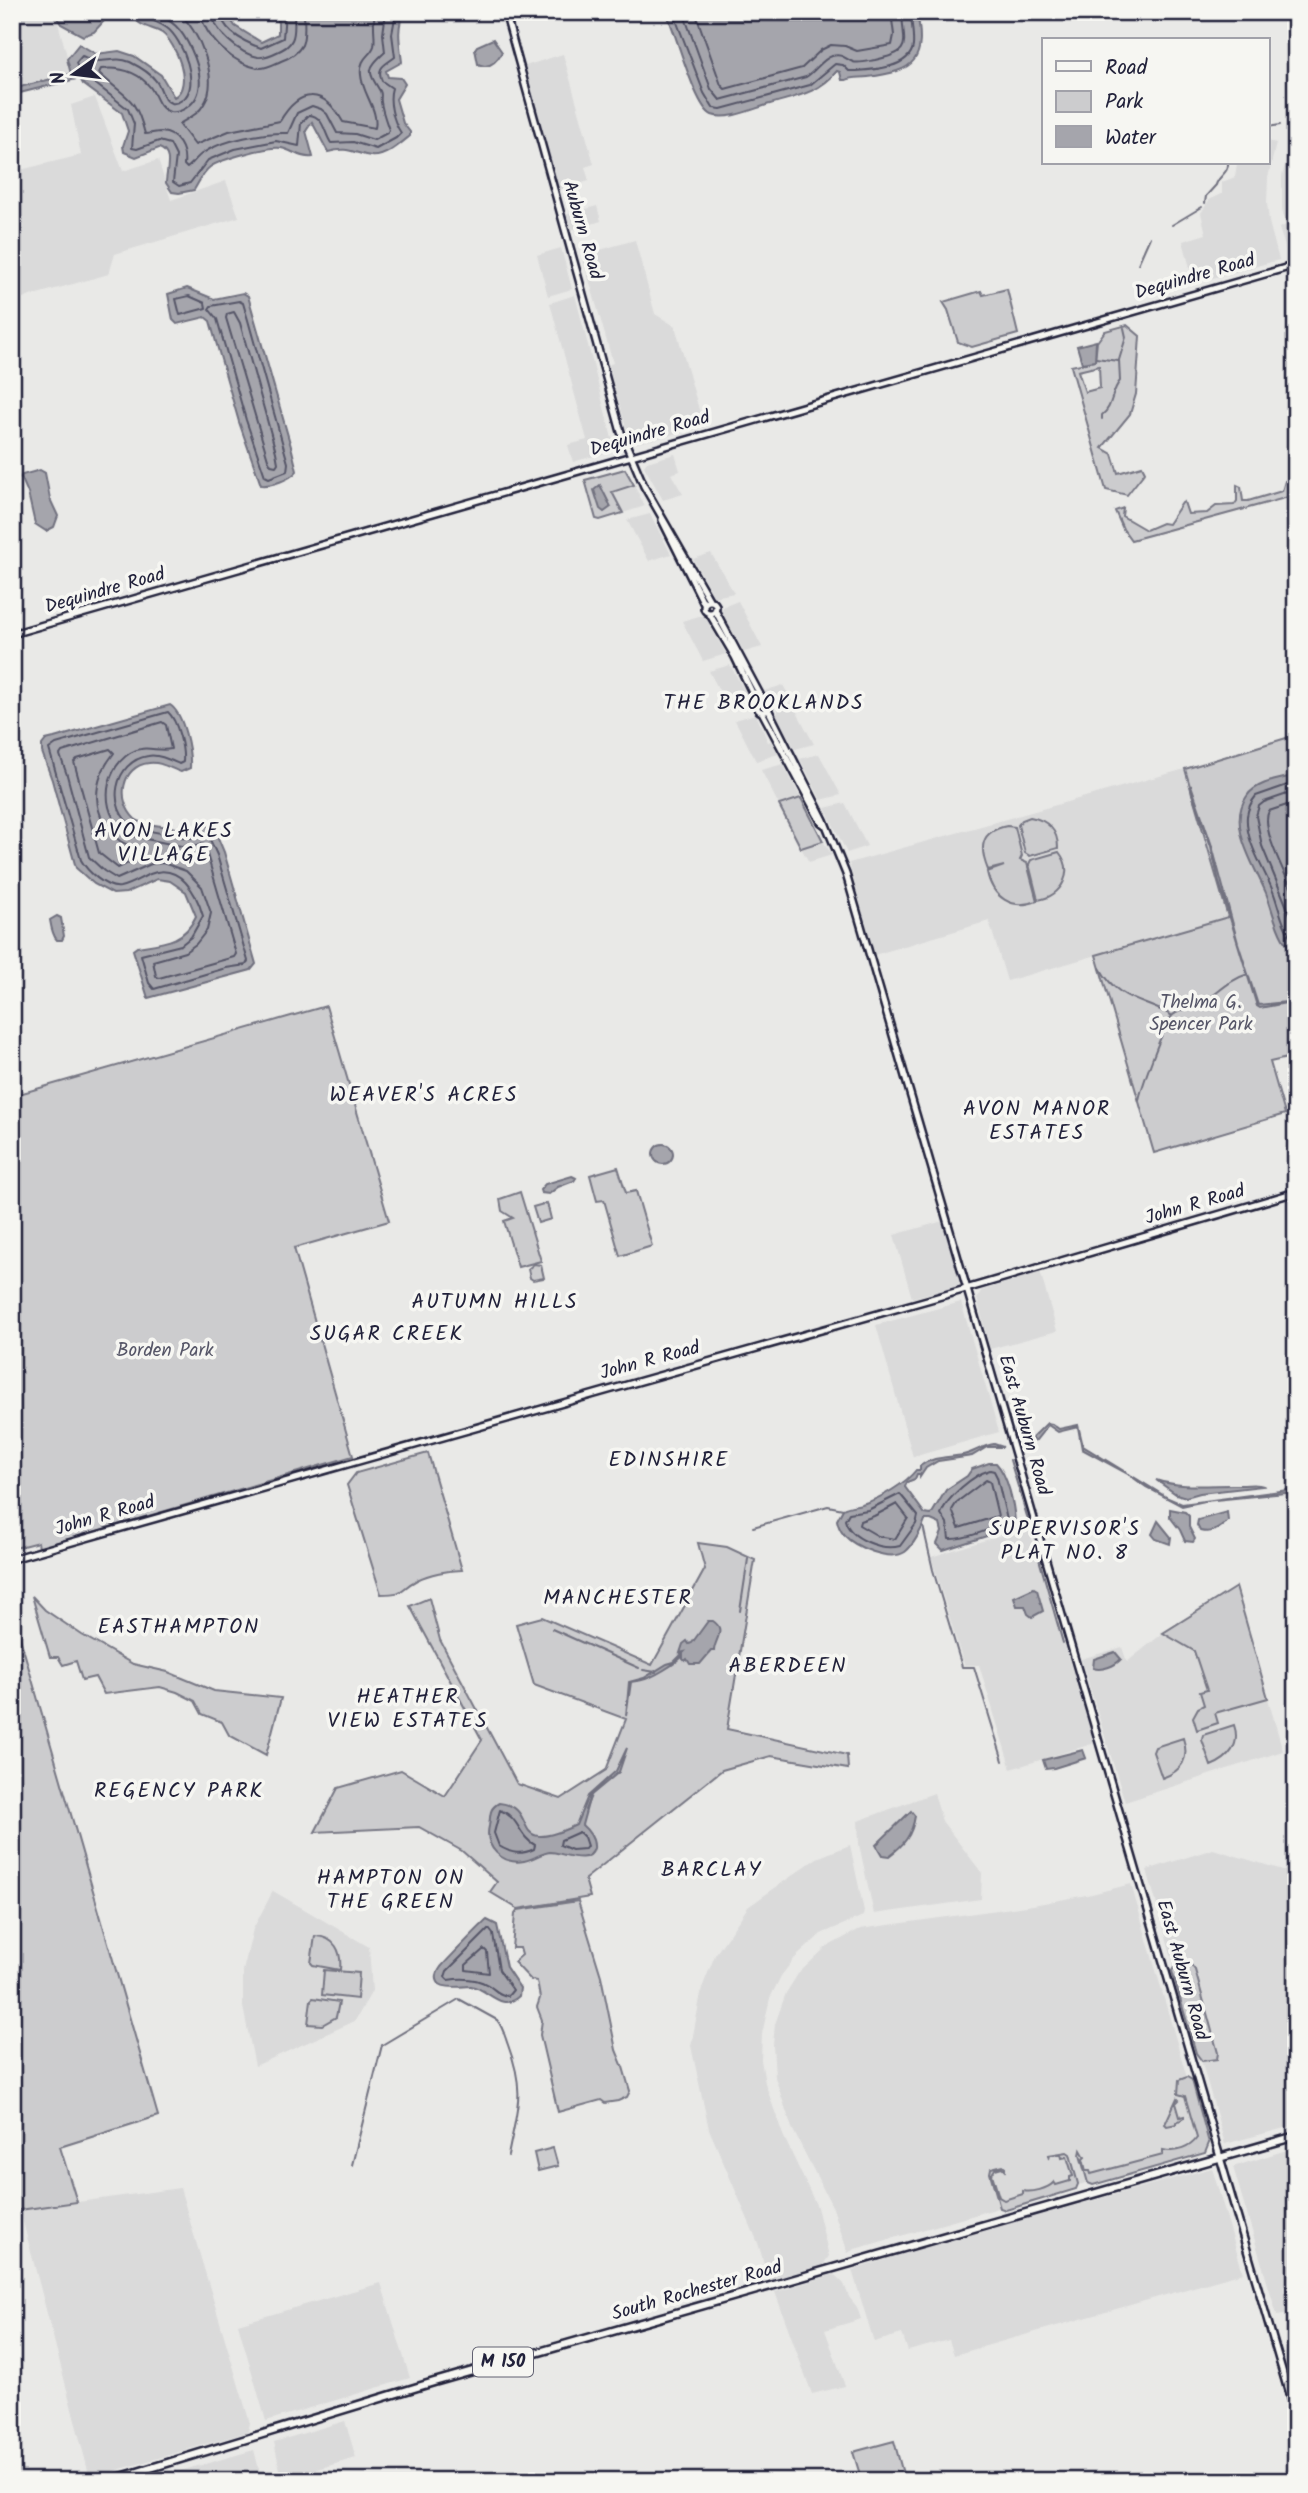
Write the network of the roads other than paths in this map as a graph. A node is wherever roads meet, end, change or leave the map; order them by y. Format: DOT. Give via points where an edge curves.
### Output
graph roads {
  1 [pos="505,12"];
  2 [pos="1296,265"];
  3 [pos="630,456"];
  4 [pos="707,602"];
  5 [pos="712,611"];
  6 [pos="12,634"];
  7 [pos="760,701"];
  8 [pos="765,711"];
  9 [pos="1296,1192"];
  10 [pos="968,1289"];
  11 [pos="12,1559"];
  12 [pos="1296,2136"];
  13 [pos="1220,2158"];
  14 [pos="1296,2418"];
  15 [pos="107,2481"];
  1 -- 3 [label="main road, Auburn Road"];
  2 -- 3 [label="main road, Dequindre Road"];
  3 -- 4 [label="main road"];
  3 -- 6 [label="main road, Dequindre Road"];
  4 -- 5 [label="main road" via="705,610"];
  4 -- 5 [label="main road" via="715,604"];
  5 -- 7 [label="main road"];
  7 -- 8 [label="main road" via="758,709"];
  7 -- 8 [label="main road" via="768,703"];
  8 -- 10 [label="main road, East Auburn Road" via="846,874"];
  9 -- 10 [label="main road, John R Road"];
  10 -- 11 [label="main road, John R Road"];
  10 -- 13 [label="main road, East Auburn Road"];
  12 -- 13 [label="main road, South Rochester Road / M 150"];
  13 -- 14 [label="main road, East Auburn Road"];
  13 -- 15 [label="main road, South Rochester Road / M 150" via="433,2382"];
}
